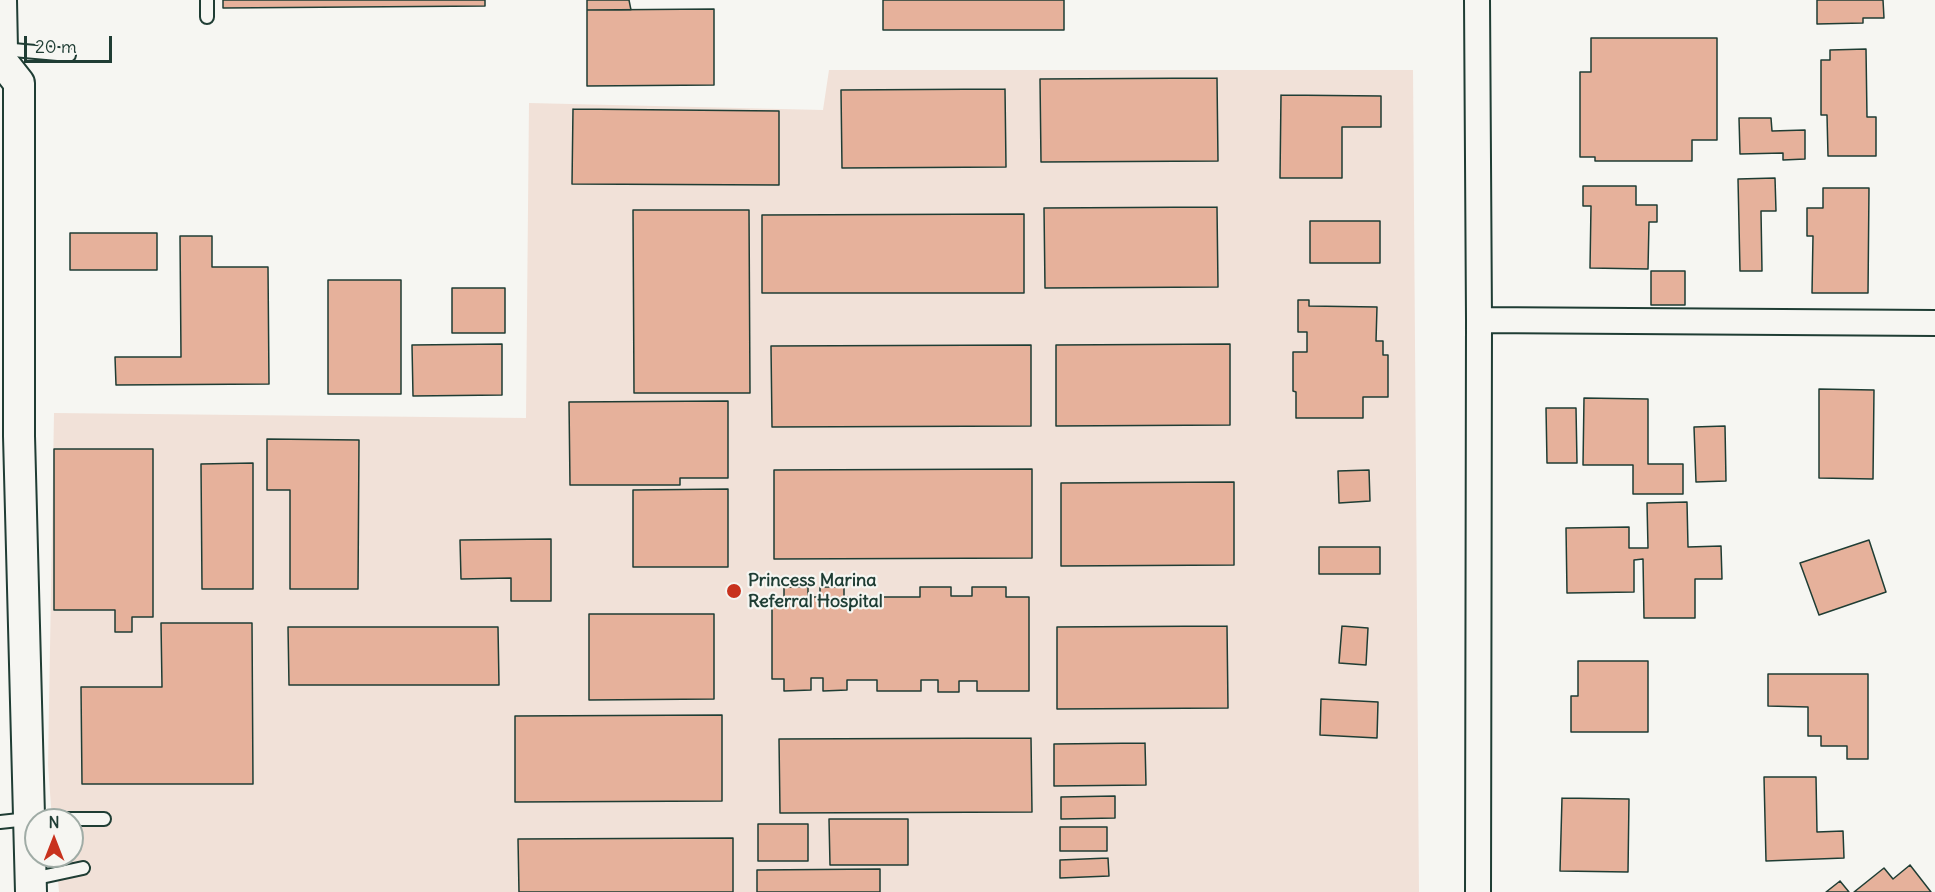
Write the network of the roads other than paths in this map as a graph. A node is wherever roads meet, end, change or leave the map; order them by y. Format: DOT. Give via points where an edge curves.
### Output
graph roads {
  1 [pos="2,0"];
  2 [pos="207,0"];
  3 [pos="1477,0"];
  4 [pos="207,17"];
  5 [pos="69,55"];
  6 [pos="1,56"];
  7 [pos="1479,320"];
  8 [pos="1935,323"];
  9 [pos="9,411"];
  10 [pos="104,819"];
  11 [pos="14,820"];
  12 [pos="83,868"];
  13 [pos="30,886"];
  14 [pos="1478,892"];
  1 -- 6 [label="street"];
  2 -- 4 [label="lane"];
  3 -- 7 [label="street"];
  5 -- 6 [label="lane"];
  6 -- 9 [label="street" via="19,83"];
  7 -- 8 [label="street"];
  7 -- 14 [label="street"];
  9 -- 11 [label="street"];
  10 -- 11 [label="lane"];
  11 -- 13 [label="street"];
  12 -- 13 [label="lane"];
}
